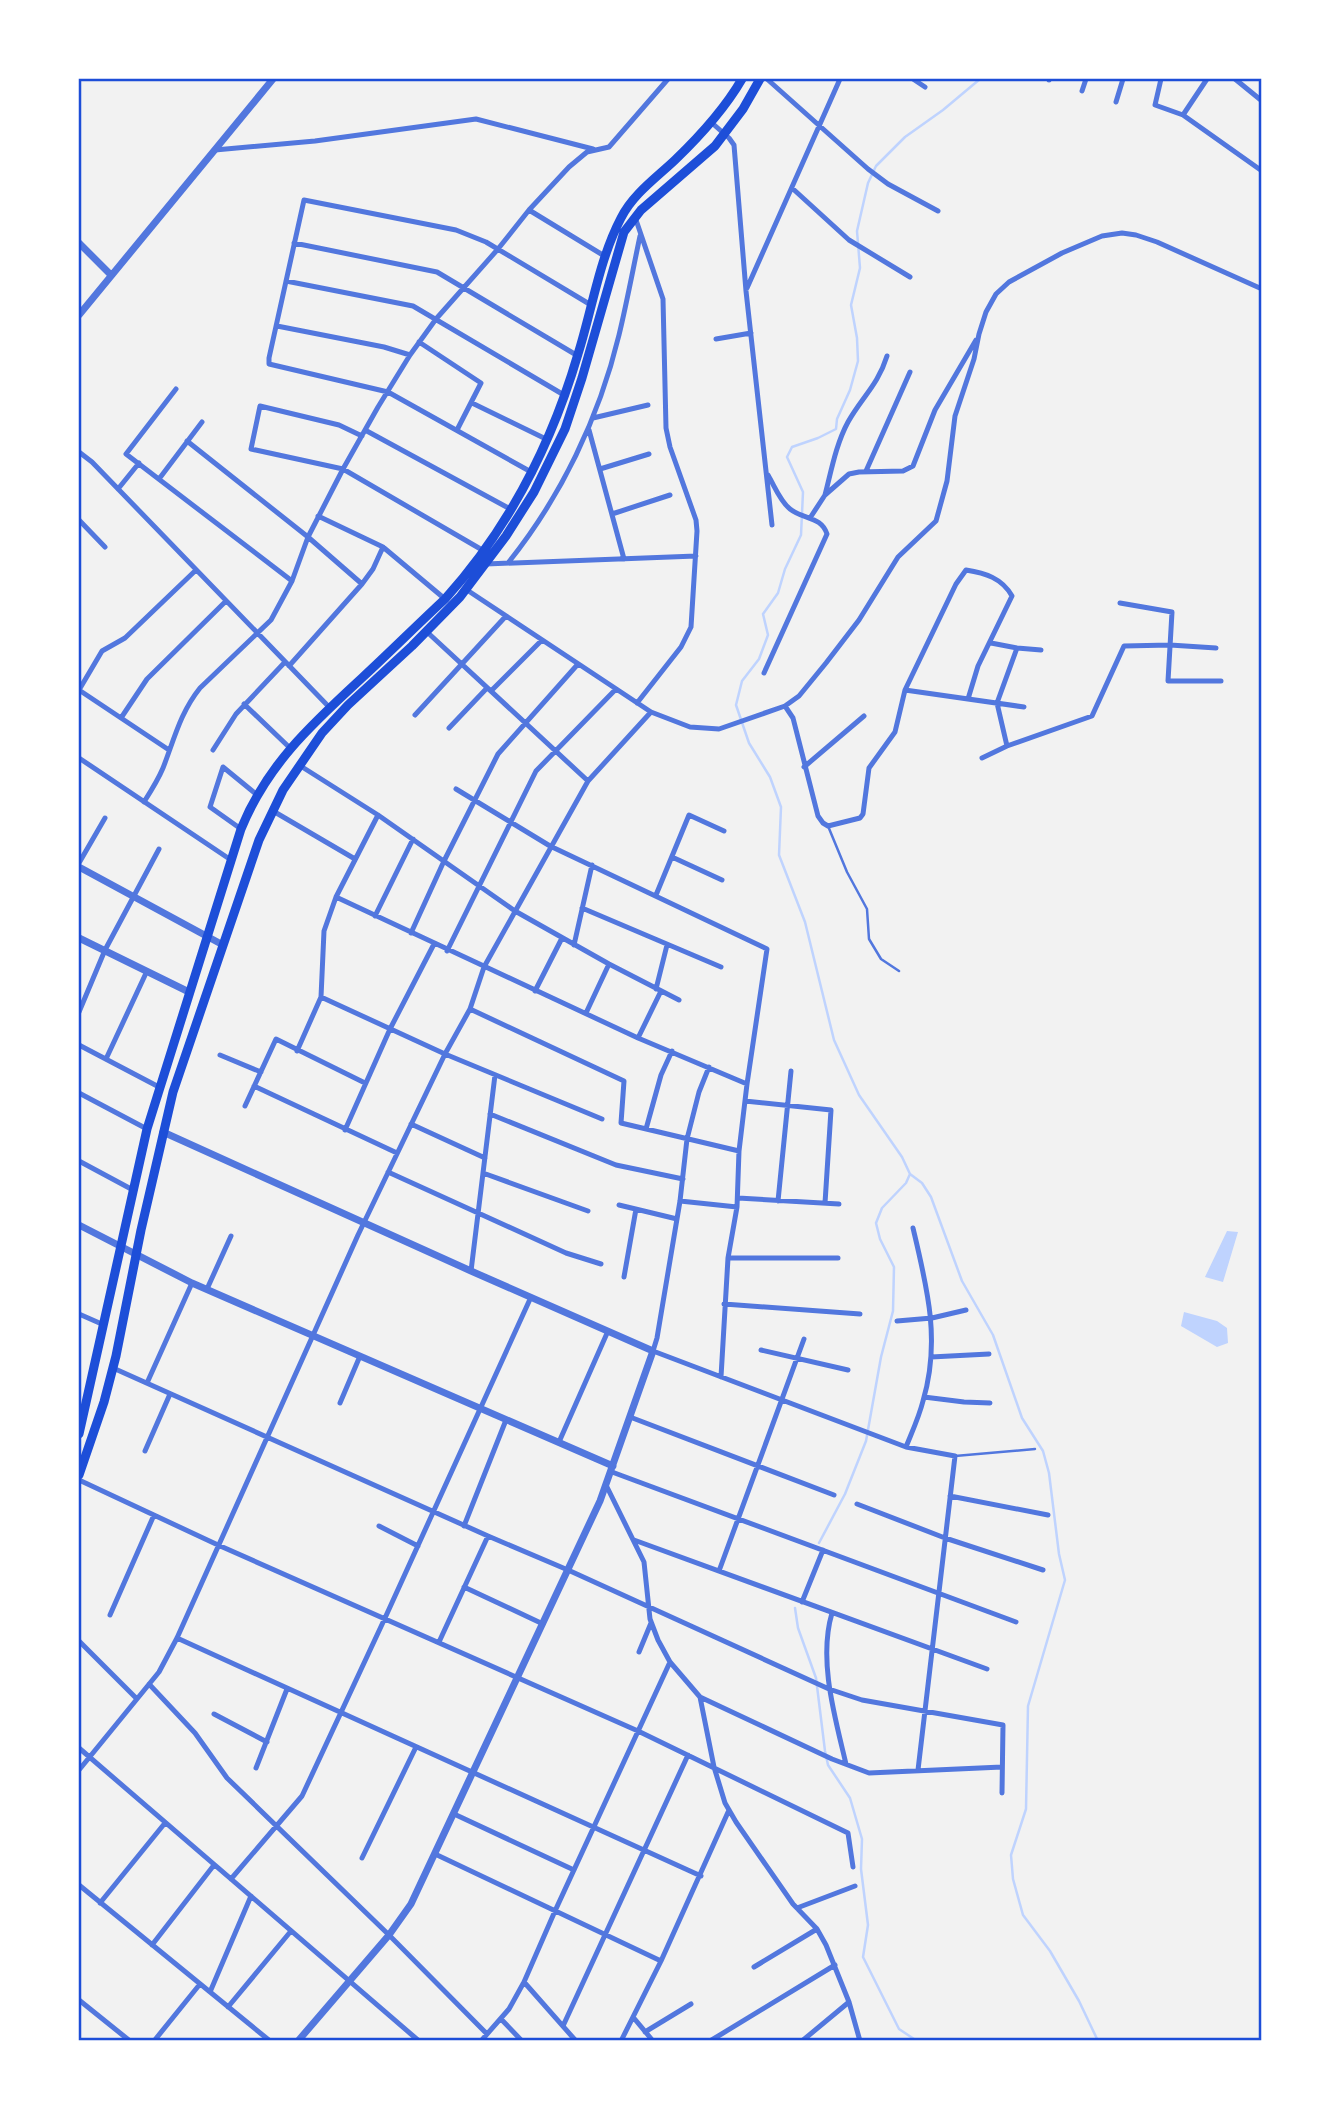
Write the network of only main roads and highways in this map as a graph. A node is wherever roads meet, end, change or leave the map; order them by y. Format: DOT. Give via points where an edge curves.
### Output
graph roads {
  1 [pos="742,79"];
  2 [pos="760,79"];
  3 [pos="79,1434"];
  4 [pos="79,1478"];
  1 -- 3 [label="main road" via="712,123 629,205 616,227 565,396 512,510 445,599 290,748 256,794 147,1129"];
  2 -- 4 [label="main road" via="725,134 635,217 620,243 565,429 534,492 467,590 337,717 308,751 272,811 173,1092 113,1368"];
}
